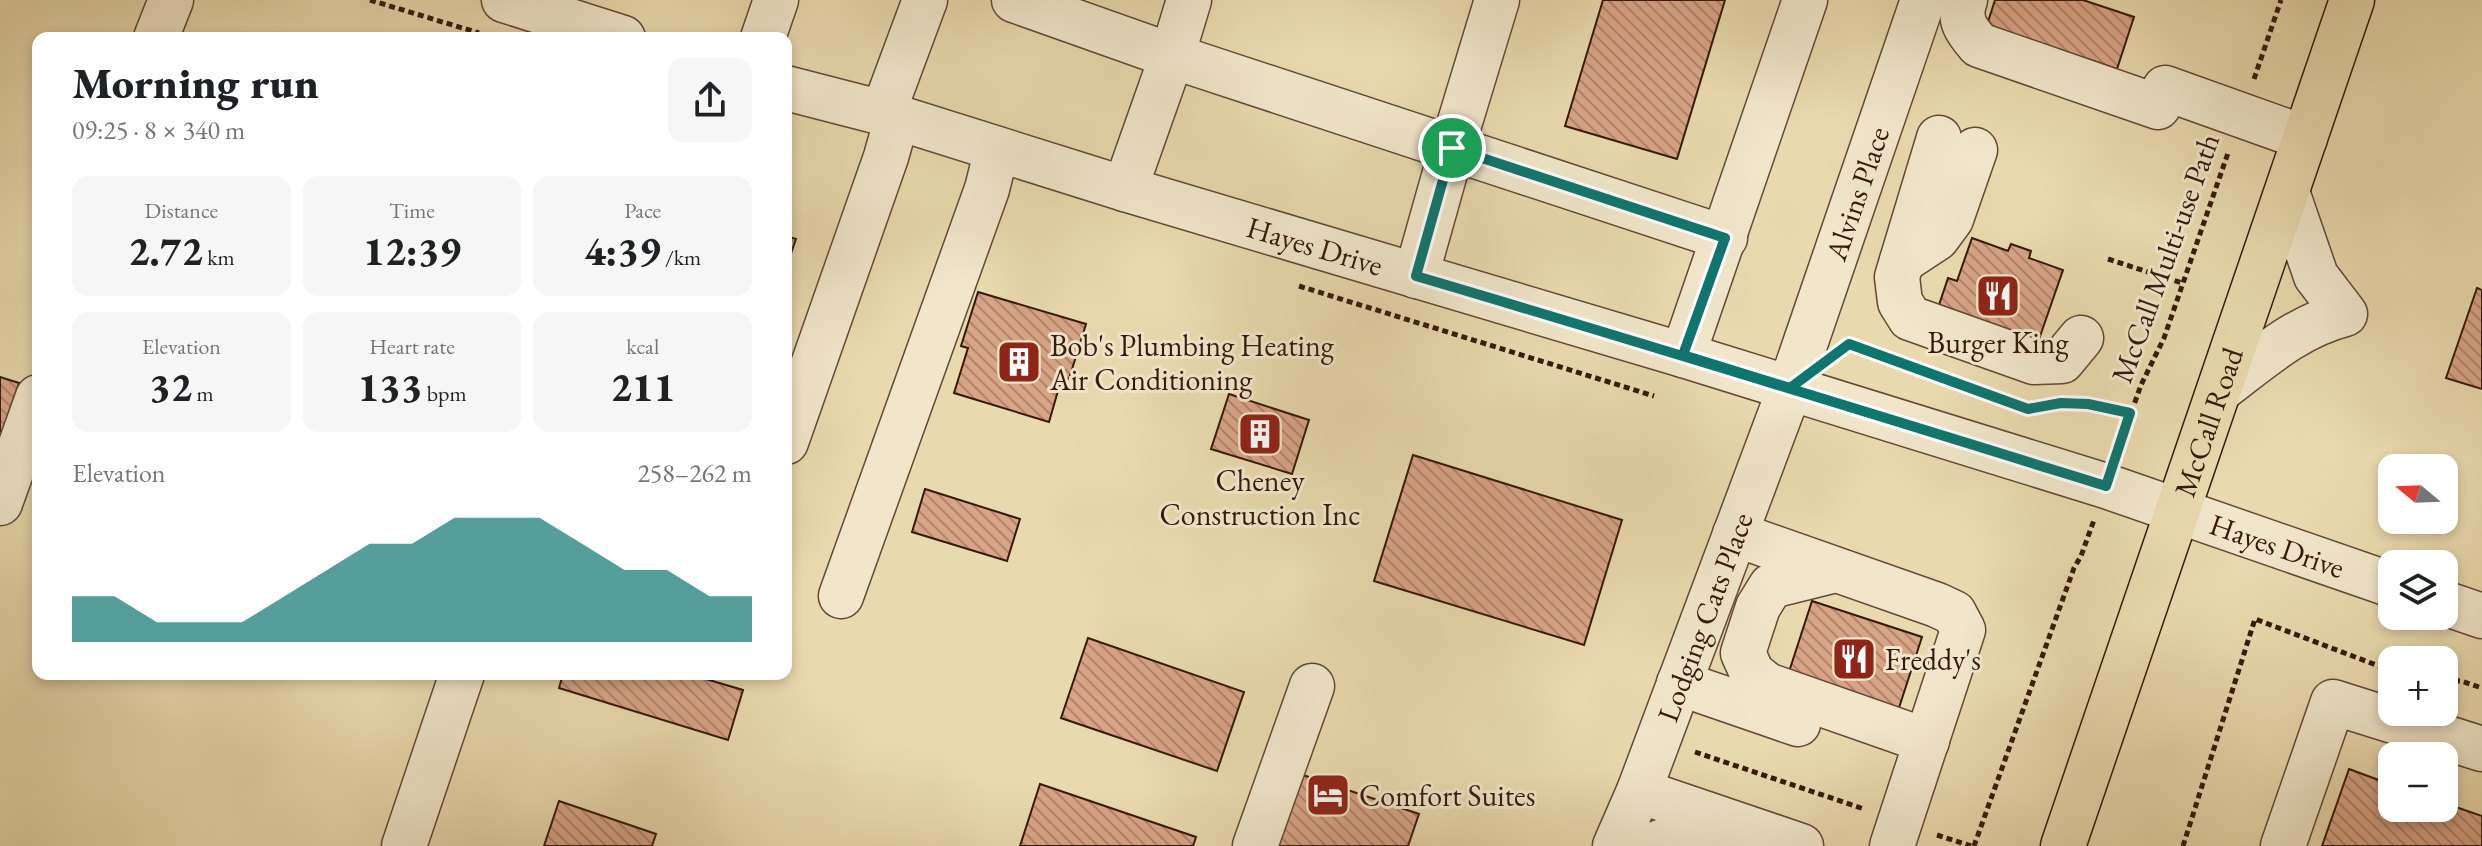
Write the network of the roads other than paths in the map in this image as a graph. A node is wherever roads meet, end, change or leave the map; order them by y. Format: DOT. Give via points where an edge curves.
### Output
graph roads {
  1 [pos="171,0"];
  2 [pos="776,0"];
  3 [pos="925,0"];
  4 [pos="1014,0"];
  5 [pos="1189,0"];
  6 [pos="1497,0"];
  7 [pos="1805,0"];
  8 [pos="1923,0"];
  9 [pos="1965,0"];
  10 [pos="2352,0"];
  11 [pos="493,17"];
  12 [pos="158,32"];
  13 [pos="586,32"];
  14 [pos="765,32"];
  15 [pos="1172,56"];
  16 [pos="792,90"];
  17 [pos="890,115"];
  18 [pos="2305,138"];
  19 [pos="1957,144"];
  20 [pos="1452,148"];
  21 [pos="997,149"];
  22 [pos="1125,189"];
  23 [pos="2287,192"];
  24 [pos="1725,238"];
  25 [pos="1416,276"];
  26 [pos="2081,338"];
  27 [pos="1683,355"];
  28 [pos="1790,388"];
  29 [pos="2221,389"];
  30 [pos="32,414"];
  31 [pos="792,425"];
  32 [pos="0,503"];
  33 [pos="2179,512"];
  34 [pos="1735,534"];
  35 [pos="1836,570"];
  36 [pos="2378,580"];
  37 [pos="841,596"];
  38 [pos="2458,608"];
  39 [pos="2482,616"];
  40 [pos="460,680"];
  41 [pos="1679,683"];
  42 [pos="1312,686"];
  43 [pos="2479,740"];
  44 [pos="1923,754"];
  45 [pos="1639,791"];
  46 [pos="1896,834"];
  47 [pos="404,846"];
  48 [pos="1255,846"];
  49 [pos="1615,846"];
  50 [pos="1650,846"];
  51 [pos="1710,846"];
  52 [pos="1801,846"];
  53 [pos="2063,846"];
  54 [pos="2283,846"];
  1 -- 12 [label="street"];
  2 -- 14 [label="street"];
  3 -- 17 [label="street"];
  4 -- 15 [label="street"];
  5 -- 15 [label="street"];
  6 -- 20 [label="street"];
  7 -- 24 [label="street"];
  8 -- 28 [label="street, Alvins Place"];
  9 -- 18 [label="street" via="1964,27 1979,45"];
  10 -- 18 [label="main road, McCall Road"];
  11 -- 13 [label="street"];
  15 -- 20 [label="street"];
  15 -- 22 [label="street"];
  16 -- 17 [label="street, Hayes Drive"];
  17 -- 21 [label="street, Hayes Drive"];
  17 -- 31 [label="street" via="886,157"];
  18 -- 23 [label="main road, McCall Road"];
  19 -- 26 [label="street" via="1951,219 1937,238 1902,261 1897,277 1900,302 1910,318 2034,362 2062,361"];
  20 -- 24 [label="street"];
  20 -- 25 [label="street"];
  21 -- 22 [label="street, Hayes Drive"];
  21 -- 37 [label="street"];
  22 -- 25 [label="street, Hayes Drive"];
  23 -- 29 [label="main road, McCall Road"];
  23 -- 29 [label="street" via="2316,276 2345,314 2317,321 2292,336"];
  24 -- 27 [label="street"];
  25 -- 27 [label="street, Hayes Drive"];
  27 -- 28 [label="street, Hayes Drive"];
  28 -- 33 [label="street, Hayes Drive"];
  28 -- 34 [label="street, Lodging Cats Place"];
  29 -- 33 [label="main road, McCall Road"];
  30 -- 32 [label="street"];
  33 -- 36 [label="street, Hayes Drive"];
  33 -- 53 [label="main road, McCall Road"];
  34 -- 35 [label="street"];
  34 -- 41 [label="street, Lodging Cats Place"];
  35 -- 44 [label="street" via="1946,609 1963,630"];
  35 -- 44 [label="street" via="1771,586 1743,653 1752,673 1767,685"];
  38 -- 39 [label="street"];
  40 -- 47 [label="street"];
  41 -- 44 [label="street"];
  41 -- 45 [label="street, Lodging Cats Place"];
  42 -- 48 [label="street"];
  43 -- 54 [label="street" via="2333,702"];
  44 -- 46 [label="street"];
  45 -- 49 [label="street, Lodging Cats Place"];
  45 -- 52 [label="street"];
  50 -- 51 [label="street" via="1677,836"];
}
